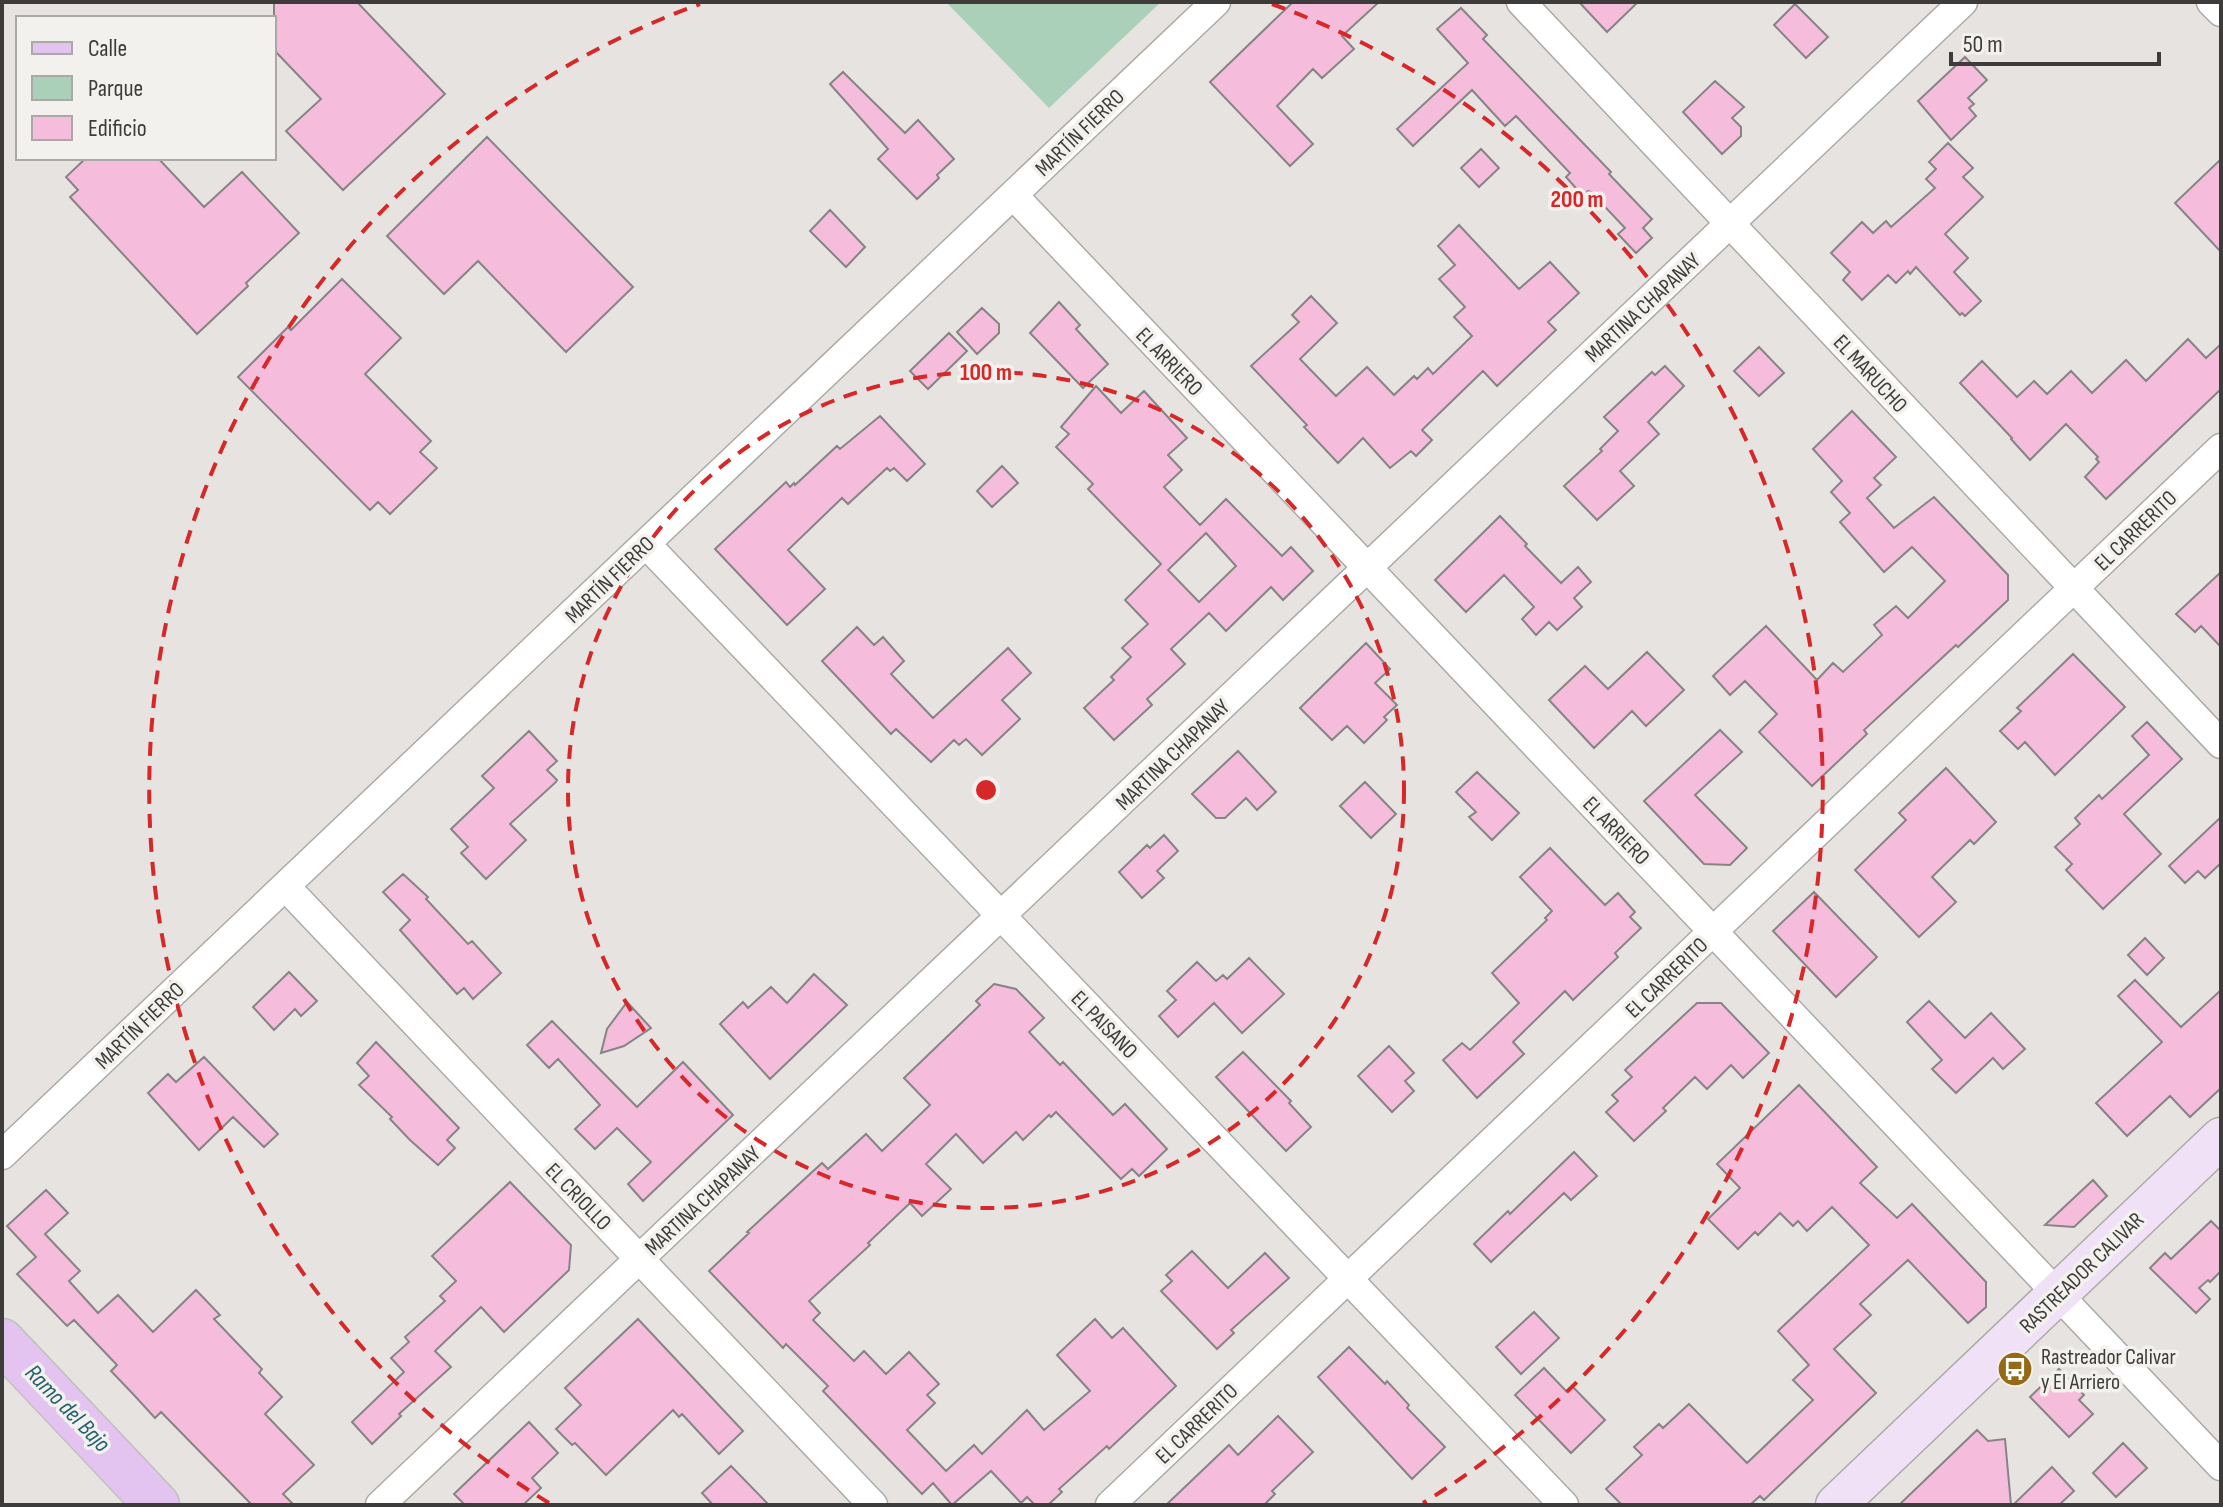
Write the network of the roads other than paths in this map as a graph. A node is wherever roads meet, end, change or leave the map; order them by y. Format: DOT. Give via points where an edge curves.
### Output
graph roads {
  1 [pos="1216,2"];
  2 [pos="1521,2"];
  3 [pos="1963,2"];
  4 [pos="2211,2"];
  5 [pos="2221,12"];
  6 [pos="1013,195"];
  7 [pos="1730,224"];
  8 [pos="2221,448"];
  9 [pos="646,544"];
  10 [pos="1367,568"];
  11 [pos="2074,588"];
  12 [pos="2221,744"];
  13 [pos="285,886"];
  14 [pos="1001,916"];
  15 [pos="1713,931"];
  16 [pos="2221,1138"];
  17 [pos="2,1155"];
  18 [pos="639,1259"];
  19 [pos="1348,1279"];
  20 [pos="2058,1294"];
  21 [pos="2,1341"];
  22 [pos="2221,1466"];
  23 [pos="139,1498"];
  24 [pos="380,1505"];
  25 [pos="873,1505"];
  26 [pos="1110,1505"];
  27 [pos="1564,1505"];
  28 [pos="1836,1505"];
  1 -- 6 [label="street, MARTÍN FIERRO"];
  2 -- 7 [label="street, EL MARUCHO"];
  3 -- 7 [label="street, MARTINA CHAPANAY"];
  4 -- 5 [label="street"];
  6 -- 9 [label="street, MARTÍN FIERRO"];
  6 -- 10 [label="street, EL ARRIERO"];
  7 -- 10 [label="street, MARTINA CHAPANAY"];
  7 -- 11 [label="street, EL MARUCHO"];
  8 -- 11 [label="street, EL CARRERITO"];
  9 -- 13 [label="street, MARTÍN FIERRO"];
  9 -- 14 [label="street, EL PAISANO"];
  10 -- 14 [label="street, MARTINA CHAPANAY"];
  10 -- 15 [label="street, EL ARRIERO"];
  11 -- 12 [label="street, EL MARUCHO"];
  11 -- 15 [label="street, EL CARRERITO"];
  13 -- 17 [label="street, MARTÍN FIERRO"];
  13 -- 18 [label="street, EL CRIOLLO"];
  14 -- 18 [label="street, MARTINA CHAPANAY"];
  14 -- 19 [label="street, EL PAISANO"];
  15 -- 19 [label="street, EL CARRERITO"];
  15 -- 20 [label="street, EL ARRIERO"];
  16 -- 20 [label="main road, RASTREADOR CALIVAR"];
  18 -- 24 [label="street, MARTINA CHAPANAY"];
  18 -- 25 [label="street, EL CRIOLLO"];
  19 -- 26 [label="street, EL CARRERITO"];
  19 -- 27 [label="street, EL PAISANO"];
  20 -- 22 [label="street, EL ARRIERO"];
  20 -- 28 [label="main road, RASTREADOR CALIVAR"];
  21 -- 23 [label="main road"];
}
